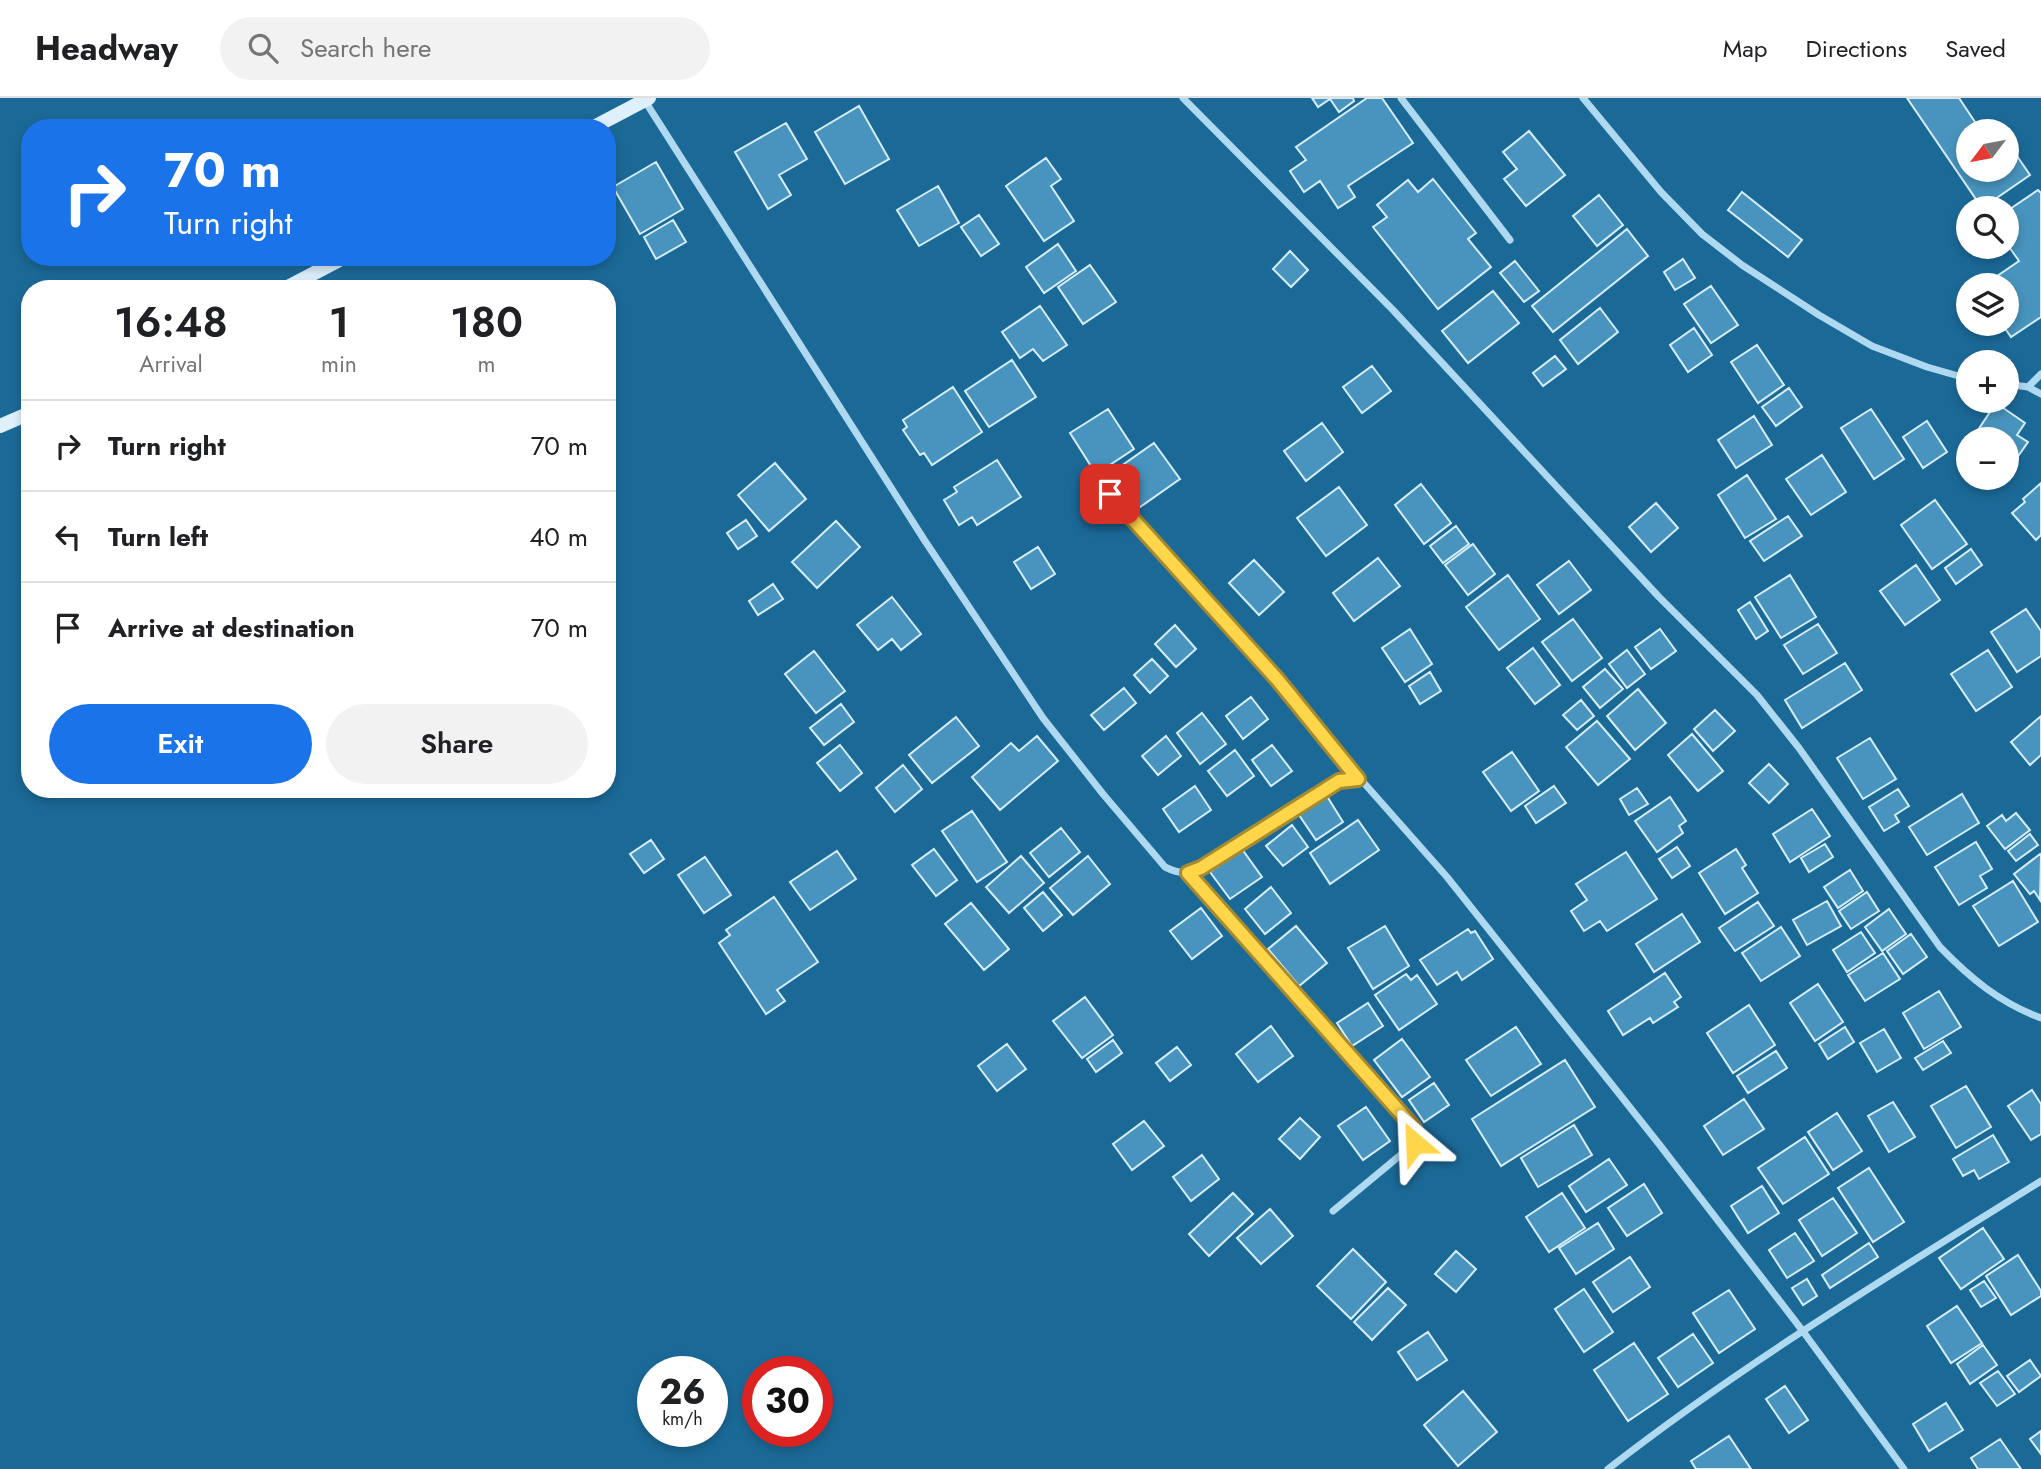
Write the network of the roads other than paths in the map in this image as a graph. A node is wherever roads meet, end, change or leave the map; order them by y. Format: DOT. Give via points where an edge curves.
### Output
graph roads {
  1 [pos="1183,98"];
  2 [pos="1401,98"];
  3 [pos="1583,98"];
  4 [pos="647,99"];
  5 [pos="609,119"];
  6 [pos="1510,240"];
  7 [pos="328,266"];
  8 [pos="301,280"];
  9 [pos="2041,374"];
  10 [pos="1956,375"];
  11 [pos="2019,386"];
  12 [pos="2028,387"];
  13 [pos="2041,394"];
  14 [pos="21,417"];
  15 [pos="0,426"];
  16 [pos="1110,494"];
  17 [pos="1358,779"];
  18 [pos="1188,873"];
  19 [pos="2041,1018"];
  20 [pos="2041,1181"];
  21 [pos="1333,1211"];
  22 [pos="1802,1331"];
  23 [pos="1608,1469"];
  24 [pos="1904,1469"];
  1 -- 19 [label="street" via="1393,310 1659,597 1757,695 1940,947 2005,1003"];
  2 -- 6 [label="street"];
  3 -- 10 [label="street" via="1661,192 1702,234 1742,265 1872,346"];
  4 -- 5 [label="street"];
  4 -- 18 [label="street" via="925,541 1043,718 1165,867"];
  7 -- 8 [label="street"];
  9 -- 12 [label="street"];
  11 -- 12 [label="street"];
  12 -- 13 [label="street"];
  14 -- 15 [label="street"];
  16 -- 17 [label="street" via="1277,679"];
  17 -- 18 [label="street" via="1339,781"];
  17 -- 22 [label="street" via="1447,877"];
  18 -- 21 [label="street" via="1414,1128 1415,1143"];
  20 -- 22 [label="street"];
  22 -- 23 [label="street" via="1677,1415"];
  22 -- 24 [label="street"];
}
